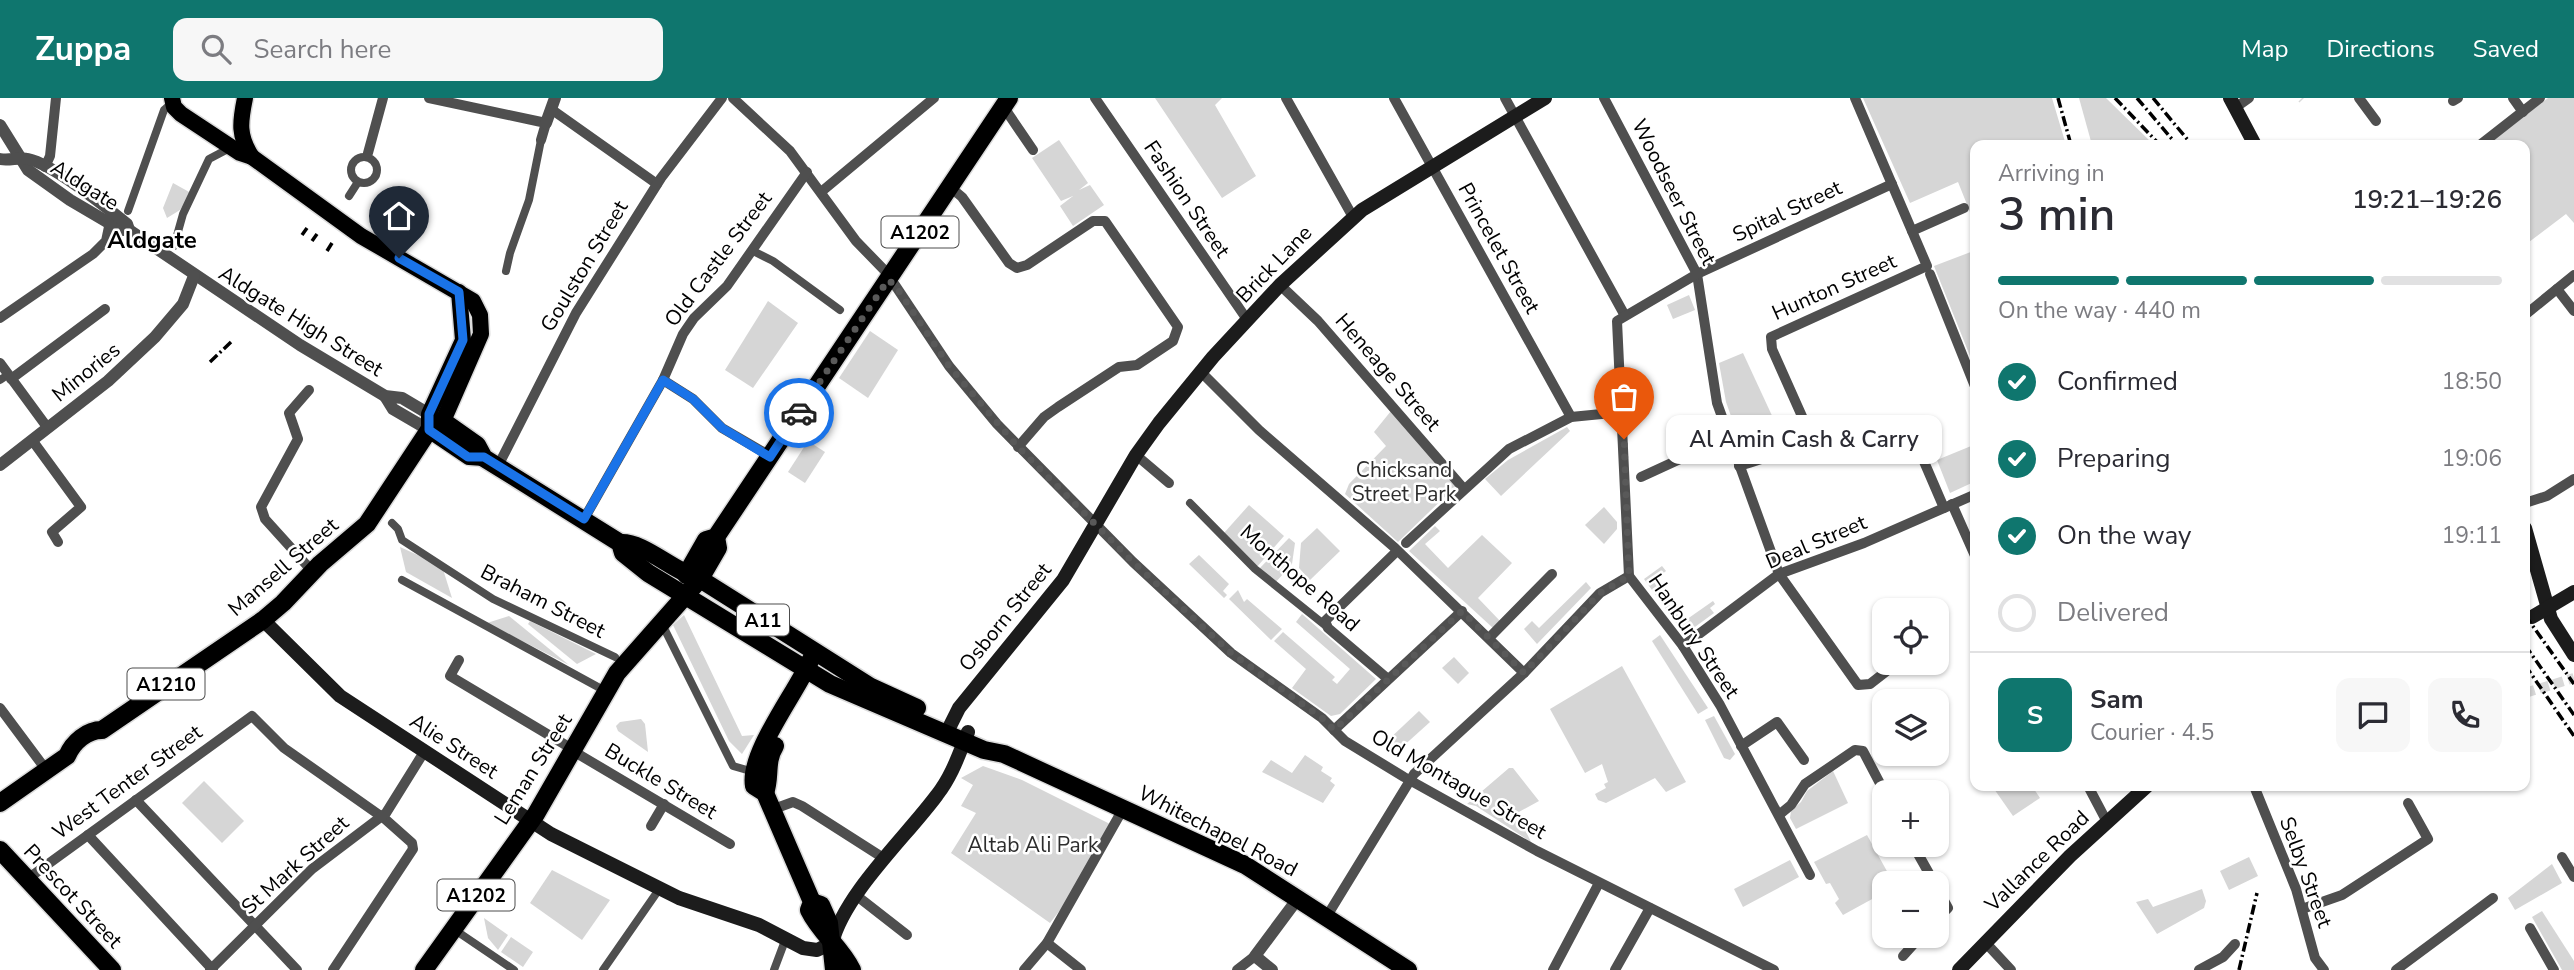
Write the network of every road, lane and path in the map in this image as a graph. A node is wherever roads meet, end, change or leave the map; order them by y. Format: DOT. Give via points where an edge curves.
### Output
graph roads {
  1 [pos="56,98"];
  2 [pos="245,98"];
  3 [pos="383,98"];
  4 [pos="429,98"];
  5 [pos="722,98"];
  6 [pos="733,98"];
  7 [pos="934,98"];
  8 [pos="1095,98"];
  9 [pos="1286,98"];
  10 [pos="1394,98"];
  11 [pos="1506,98"];
  12 [pos="1545,98"];
  13 [pos="1604,98"];
  14 [pos="1855,98"];
  15 [pos="2249,98"];
  16 [pos="2359,98"];
  17 [pos="2513,98"];
  18 [pos="2540,98"];
  19 [pos="172,101"];
  20 [pos="1006,102"];
  21 [pos="2232,103"];
  22 [pos="553,104"];
  23 [pos="2523,112"];
  24 [pos="1514,115"];
  25 [pos="2376,121"];
  26 [pos="546,123"];
  27 [pos="0,125"];
  28 [pos="541,140"];
  29 [pos="2252,140"];
  30 [pos="2487,140"];
  31 [pos="229,148"];
  32 [pos="1033,150"];
  33 [pos="368,155"];
  34 [pos="252,157"];
  35 [pos="0,159"];
  36 [pos="20,159"];
  37 [pos="1431,166"];
  38 [pos="45,167"];
  39 [pos="807,172"];
  40 [pos="358,182"];
  41 [pos="657,184"];
  42 [pos="1892,184"];
  43 [pos="950,187"];
  44 [pos="821,192"];
  45 [pos="349,196"];
  46 [pos="1964,208"];
  47 [pos="128,211"];
  48 [pos="1353,218"];
  49 [pos="110,222"];
  50 [pos="129,230"];
  51 [pos="1912,231"];
  52 [pos="174,246"];
  53 [pos="753,251"];
  54 [pos="1928,270"];
  55 [pos="506,271"];
  56 [pos="1697,274"];
  57 [pos="2574,275"];
  58 [pos="889,278"];
  59 [pos="200,279"];
  60 [pos="1280,285"];
  61 [pos="2557,289"];
  62 [pos="105,309"];
  63 [pos="840,310"];
  64 [pos="2530,311"];
  65 [pos="2574,311"];
  66 [pos="1624,314"];
  67 [pos="0,318"];
  68 [pos="1248,321"];
  69 [pos="0,363"];
  70 [pos="1201,372"];
  71 [pos="1970,374"];
  72 [pos="4,379"];
  73 [pos="663,380"];
  74 [pos="309,390"];
  75 [pos="1622,412"];
  76 [pos="1571,417"];
  77 [pos="434,422"];
  78 [pos="47,427"];
  79 [pos="1910,429"];
  80 [pos="1728,437"];
  81 [pos="32,440"];
  82 [pos="1018,447"];
  83 [pos="1136,455"];
  84 [pos="770,457"];
  85 [pos="491,462"];
  86 [pos="0,465"];
  87 [pos="1739,466"];
  88 [pos="1641,477"];
  89 [pos="2574,479"];
  90 [pos="1169,483"];
  91 [pos="1464,489"];
  92 [pos="1970,497"];
  93 [pos="2530,501"];
  94 [pos="1190,503"];
  95 [pos="1948,506"];
  96 [pos="584,519"];
  97 [pos="392,523"];
  98 [pos="1097,525"];
  99 [pos="58,542"];
  100 [pos="620,543"];
  101 [pos="1406,543"];
  102 [pos="2530,546"];
  103 [pos="1970,547"];
  104 [pos="1397,551"];
  105 [pos="312,571"];
  106 [pos="1552,573"];
  107 [pos="1779,574"];
  108 [pos="1629,576"];
  109 [pos="402,580"];
  110 [pos="690,580"];
  111 [pos="2574,592"];
  112 [pos="2547,608"];
  113 [pos="1462,611"];
  114 [pos="2532,617"];
  115 [pos="263,620"];
  116 [pos="1326,626"];
  117 [pos="664,628"];
  118 [pos="1490,637"];
  119 [pos="1683,646"];
  120 [pos="818,654"];
  121 [pos="2574,655"];
  122 [pos="615,657"];
  123 [pos="459,660"];
  124 [pos="811,671"];
  125 [pos="1524,673"];
  126 [pos="1882,675"];
  127 [pos="1388,679"];
  128 [pos="598,687"];
  129 [pos="0,708"];
  130 [pos="948,729"];
  131 [pos="1334,730"];
  132 [pos="966,737"];
  133 [pos="1741,746"];
  134 [pos="574,750"];
  135 [pos="424,752"];
  136 [pos="1804,760"];
  137 [pos="747,770"];
  138 [pos="47,771"];
  139 [pos="1409,780"];
  140 [pos="1878,780"];
  141 [pos="2091,791"];
  142 [pos="2141,791"];
  143 [pos="2256,791"];
  144 [pos="136,800"];
  145 [pos="768,802"];
  146 [pos="0,803"];
  147 [pos="2408,803"];
  148 [pos="664,804"];
  149 [pos="1124,808"];
  150 [pos="380,816"];
  151 [pos="1779,816"];
  152 [pos="530,822"];
  153 [pos="2107,822"];
  154 [pos="650,827"];
  155 [pos="88,835"];
  156 [pos="730,844"];
  157 [pos="0,852"];
  158 [pos="2562,857"];
  159 [pos="885,859"];
  160 [pos="1810,874"];
  161 [pos="2574,877"];
  162 [pos="26,880"];
  163 [pos="1600,883"];
  164 [pos="660,888"];
  165 [pos="858,896"];
  166 [pos="1299,897"];
  167 [pos="2493,898"];
  168 [pos="1650,908"];
  169 [pos="2301,909"];
  170 [pos="1328,916"];
  171 [pos="256,926"];
  172 [pos="452,928"];
  173 [pos="2530,928"];
  174 [pos="907,935"];
  175 [pos="786,938"];
  176 [pos="1985,942"];
  177 [pos="832,943"];
  178 [pos="1047,943"];
  179 [pos="2235,944"];
  180 [pos="1911,948"];
  181 [pos="1255,956"];
  182 [pos="1903,956"];
  183 [pos="112,970"];
  184 [pos="212,970"];
  185 [pos="297,970"];
  186 [pos="333,970"];
  187 [pos="424,970"];
  188 [pos="514,970"];
  189 [pos="603,970"];
  190 [pos="774,970"];
  191 [pos="834,970"];
  192 [pos="852,970"];
  193 [pos="1024,970"];
  194 [pos="1081,970"];
  195 [pos="1237,970"];
  196 [pos="1272,970"];
  197 [pos="1408,970"];
  198 [pos="1553,970"];
  199 [pos="1615,970"];
  200 [pos="1774,970"];
  201 [pos="1959,970"];
  202 [pos="2011,970"];
  203 [pos="2199,970"];
  204 [pos="2324,970"];
  205 [pos="2396,970"];
  206 [pos="2554,970"];
  1 -- 38 [label="street"];
  2 -- 34 [label="main road" via="239,130"];
  3 -- 33 [label="street"];
  4 -- 26 [label="street"];
  5 -- 41 [label="street, Goulston Street"];
  6 -- 39 [label="street, Old Montague Street"];
  7 -- 44 [label="street"];
  8 -- 68 [label="street, Fashion Street"];
  9 -- 48 [label="street"];
  10 -- 37 [label="street, Princelet Street"];
  11 -- 24 [label="street"];
  12 -- 24 [label="main road, Brick Lane"];
  13 -- 56 [label="street, Woodseer Street"];
  14 -- 42 [label="street"];
  15 -- 21 [label="street"];
  16 -- 25 [label="street"];
  17 -- 23 [label="street"];
  18 -- 23 [label="street"];
  19 -- 31 [label="main road" via="181,114"];
  19 -- 47 [label="street" via="164,110"];
  20 -- 32 [label="street"];
  20 -- 43 [label="highway, A1202"];
  21 -- 29 [label="main road"];
  22 -- 26 [label="street"];
  22 -- 41 [label="street"];
  23 -- 30 [label="street"];
  24 -- 37 [label="main road, Brick Lane"];
  24 -- 66 [label="street"];
  26 -- 28 [label="street"];
  27 -- 36 [label="street"];
  28 -- 55 [label="street" via="529,200"];
  31 -- 34 [label="main road"];
  31 -- 52 [label="street" via="209,159 183,214"];
  33 -- 40 [label="street" via="351,167"];
  33 -- 40 [label="street" via="376,175 366,183"];
  34 -- 77 [label="main road" via="361,236 475,305 481,334"];
  35 -- 36 [label="street, Aldgate"];
  36 -- 38 [label="street, Aldgate"];
  36 -- 49 [label="street, Aldgate" via="36,177"];
  37 -- 48 [label="main road, Brick Lane"];
  37 -- 76 [label="street, Princelet Street"];
  38 -- 50 [label="street, Aldgate" via="93,197"];
  39 -- 44 [label="street, Old Montague Street"];
  39 -- 53 [label="street, Old Castle Street"];
  40 -- 45 [label="street"];
  41 -- 85 [label="street, Goulston Street" via="576,313 512,442"];
  42 -- 51 [label="street"];
  42 -- 56 [label="street, Spital Street"];
  43 -- 58 [label="highway, A1202"];
  43 -- 82 [label="street" via="1017,268 1102,219 1178,327 1173,341 1137,365 1119,366 1044,417"];
  44 -- 58 [label="street, Old Montague Street"];
  46 -- 51 [label="street"];
  48 -- 60 [label="main road, Brick Lane"];
  49 -- 50 [label="street, Aldgate"];
  49 -- 67 [label="street" via="106,241 93,254"];
  50 -- 59 [label="street, Aldgate High Street"];
  51 -- 54 [label="street"];
  53 -- 63 [label="street"];
  53 -- 73 [label="street, Old Castle Street" via="727,286 694,318"];
  54 -- 71 [label="street"];
  54 -- 87 [label="street, Hunton Street" via="1771,337 1772,349 1809,432 1789,447"];
  56 -- 66 [label="street, Spital Street"];
  56 -- 80 [label="street, Woodseer Street" via="1717,403"];
  57 -- 61 [label="street"];
  58 -- 82 [label="street, Old Montague Street" via="949,366"];
  58 -- 84 [label="highway, A1202"];
  59 -- 77 [label="street, Aldgate High Street" via="384,396 393,409"];
  59 -- 78 [label="street, Minories" via="164,328 130,361"];
  60 -- 68 [label="main road, Brick Lane"];
  60 -- 91 [label="street, Heneage Street" via="1318,321"];
  61 -- 64 [label="street"];
  61 -- 65 [label="street"];
  62 -- 72 [label="street"];
  66 -- 75 [label="street, Hanbury Street" via="1617,321"];
  68 -- 70 [label="main road, Brick Lane"];
  69 -- 72 [label="street"];
  70 -- 83 [label="main road, Brick Lane"];
  70 -- 104 [label="street" via="1259,430"];
  72 -- 78 [label="street"];
  73 -- 84 [label="street" via="693,399 722,428"];
  73 -- 96 [label="street, Old Castle Street"];
  74 -- 105 [label="street" via="288,415 298,439 261,507 265,519"];
  75 -- 76 [label="street"];
  75 -- 108 [label="street, Hanbury Street"];
  76 -- 91 [label="street" via="1510,449"];
  77 -- 85 [label="highway, A11" via="477,445"];
  77 -- 105 [label="highway, Mansell Street / A1210" via="367,524"];
  78 -- 81 [label="street, Minories"];
  79 -- 95 [label="street"];
  80 -- 87 [label="street, Woodseer Street"];
  80 -- 88 [label="street"];
  81 -- 86 [label="street, Minories"];
  81 -- 99 [label="street" via="81,507 52,532"];
  82 -- 98 [label="street, Old Montague Street"];
  83 -- 90 [label="street"];
  83 -- 98 [label="main road, Brick Lane"];
  84 -- 110 [label="highway, A1202" via="716,537 718,548"];
  85 -- 96 [label="highway, A11"];
  87 -- 107 [label="street, Woodseer Street"];
  89 -- 93 [label="street"];
  91 -- 101 [label="street"];
  92 -- 95 [label="street, Deal Street"];
  94 -- 116 [label="street, Monthope Road" via="1255,569"];
  95 -- 103 [label="street"];
  95 -- 107 [label="street, Deal Street"];
  96 -- 100 [label="highway, A11"];
  97 -- 122 [label="street, Braham Street" via="402,540 493,599"];
  98 -- 130 [label="main road, Osborn Street" via="1063,580 959,708"];
  98 -- 131 [label="street, Old Montague Street" via="1231,653"];
  100 -- 110 [label="highway, A11" via="623,552 639,565"];
  100 -- 110 [label="highway, A11" via="654,546"];
  102 -- 112 [label="main road"];
  104 -- 113 [label="street"];
  104 -- 116 [label="street" via="1325,620"];
  105 -- 115 [label="highway, Mansell Street / A1210"];
  106 -- 118 [label="street"];
  107 -- 119 [label="street, Deal Street"];
  107 -- 126 [label="street, Woodseer Street" via="1858,685 1870,684"];
  108 -- 119 [label="street, Hanbury Street"];
  108 -- 125 [label="street" via="1600,593"];
  109 -- 128 [label="street"];
  110 -- 120 [label="highway, A11"];
  110 -- 124 [label="highway, A11" via="767,644"];
  110 -- 134 [label="highway, Leman Street / A1202" via="617,673"];
  111 -- 112 [label="main road"];
  112 -- 114 [label="main road"];
  112 -- 121 [label="main road"];
  113 -- 118 [label="street"];
  113 -- 127 [label="street"];
  115 -- 135 [label="main road, Alie Street" via="340,696"];
  115 -- 138 [label="highway, Mansell Street / A1210" via="102,730 93,730"];
  116 -- 127 [label="street, Monthope Road"];
  117 -- 137 [label="street" via="733,766"];
  118 -- 125 [label="street"];
  119 -- 133 [label="street, Hanbury Street"];
  120 -- 124 [label="highway"];
  120 -- 130 [label="highway, A11"];
  123 -- 134 [label="street, Buckle Street" via="450,677"];
  124 -- 130 [label="highway, A11" via="864,701"];
  124 -- 145 [label="highway" via="804,699 771,751"];
  125 -- 139 [label="street"];
  127 -- 131 [label="street"];
  129 -- 138 [label="street"];
  130 -- 132 [label="highway, Whitechapel Road / A11"];
  131 -- 139 [label="street, Old Montague Street"];
  132 -- 149 [label="highway, Whitechapel Road / A11" via="993,744 998,752"];
  132 -- 159 [label="main road" via="940,792"];
  133 -- 136 [label="street" via="1777,722"];
  133 -- 151 [label="street, Hanbury Street"];
  134 -- 148 [label="street, Buckle Street"];
  134 -- 152 [label="highway, Leman Street / A1202"];
  135 -- 150 [label="street, St Mark Street"];
  135 -- 152 [label="main road, Alie Street"];
  138 -- 146 [label="highway, Mansell Street / A1210"];
  139 -- 163 [label="street, Old Montague Street"];
  139 -- 170 [label="street"];
  140 -- 151 [label="street" via="1863,751 1855,750 1805,784"];
  141 -- 153 [label="street"];
  142 -- 153 [label="main road, Vallance Road"];
  143 -- 169 [label="street, Selby Street"];
  144 -- 150 [label="street, West Tenter Street" via="252,716 284,748"];
  144 -- 155 [label="street, West Tenter Street"];
  144 -- 171 [label="street"];
  145 -- 159 [label="street" via="802,806"];
  145 -- 177 [label="highway" via="812,902 809,910"];
  147 -- 169 [label="street" via="2428,839 2342,895"];
  148 -- 154 [label="street"];
  148 -- 156 [label="street, Buckle Street"];
  149 -- 166 [label="highway, Whitechapel Road / A11" via="1213,849"];
  149 -- 178 [label="street"];
  150 -- 171 [label="street, St Mark Street" via="312,869"];
  150 -- 186 [label="street" via="412,843 413,849"];
  151 -- 160 [label="street, Hanbury Street"];
  152 -- 164 [label="main road, Alie Street"];
  152 -- 172 [label="highway, Leman Street / A1202"];
  153 -- 176 [label="main road, Vallance Road"];
  155 -- 162 [label="street, West Tenter Street"];
  155 -- 184 [label="street"];
  157 -- 162 [label="highway, Prescot Street"];
  158 -- 161 [label="street"];
  159 -- 165 [label="main road"];
  162 -- 183 [label="highway, Prescot Street"];
  163 -- 168 [label="street, Old Montague Street"];
  163 -- 198 [label="street"];
  164 -- 175 [label="main road, Alie Street"];
  164 -- 189 [label="street"];
  165 -- 174 [label="street"];
  165 -- 177 [label="main road" via="836,926"];
  166 -- 170 [label="highway, Whitechapel Road / A11"];
  166 -- 181 [label="street"];
  167 -- 205 [label="street"];
  168 -- 199 [label="street"];
  168 -- 200 [label="street, Old Montague Street"];
  169 -- 204 [label="street, Selby Street" via="2315,958"];
  170 -- 197 [label="highway, Whitechapel Road / A11"];
  171 -- 184 [label="street, St Mark Street"];
  171 -- 185 [label="street"];
  172 -- 187 [label="highway, Leman Street / A1202"];
  172 -- 188 [label="street"];
  173 -- 206 [label="street"];
  175 -- 177 [label="main road, Alie Street" via="817,950"];
  175 -- 190 [label="street"];
  176 -- 201 [label="main road, Vallance Road"];
  176 -- 202 [label="street"];
  177 -- 191 [label="highway"];
  177 -- 192 [label="highway"];
  178 -- 193 [label="street"];
  178 -- 194 [label="street"];
  179 -- 203 [label="street"];
  180 -- 182 [label="street"];
  181 -- 195 [label="street"];
  181 -- 196 [label="street"];
}
